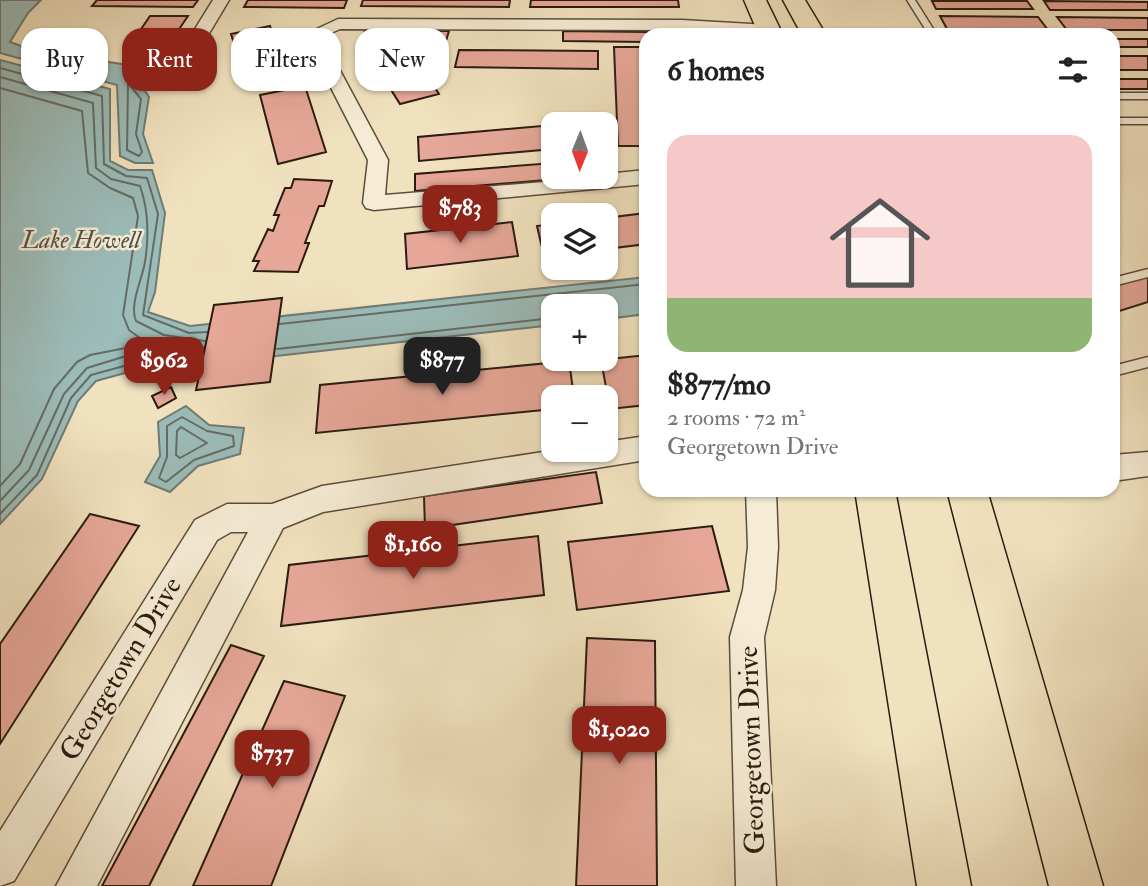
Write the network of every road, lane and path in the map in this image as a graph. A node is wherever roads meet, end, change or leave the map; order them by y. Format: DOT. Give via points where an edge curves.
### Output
graph roads {
  1 [pos="221,0"];
  2 [pos="755,0"];
  3 [pos="794,0"];
  4 [pos="911,0"];
  5 [pos="204,28"];
  6 [pos="769,28"];
  7 [pos="810,28"];
  8 [pos="929,28"];
  9 [pos="639,29"];
  10 [pos="1120,96"];
  11 [pos="1148,96"];
  12 [pos="1120,121"];
  13 [pos="1148,121"];
  14 [pos="639,178"];
  15 [pos="1148,273"];
  16 [pos="1120,280"];
  17 [pos="1148,362"];
  18 [pos="1120,369"];
  19 [pos="639,449"];
  20 [pos="1148,464"];
  21 [pos="1120,467"];
  22 [pos="761,497"];
  23 [pos="876,497"];
  24 [pos="969,497"];
  25 [pos="272,518"];
  26 [pos="0,867"];
  27 [pos="76,886"];
  28 [pos="756,886"];
  29 [pos="944,886"];
  30 [pos="1076,886"];
  1 -- 5 [label="street"];
  2 -- 6 [label="main road"];
  3 -- 7 [label="main road"];
  4 -- 8 [label="lane"];
  9 -- 14 [label="street" via="338,24 312,35 378,160 374,203"];
  10 -- 11 [label="lane"];
  12 -- 13 [label="lane"];
  15 -- 16 [label="lane"];
  17 -- 18 [label="lane"];
  19 -- 25 [label="street, Georgetown Drive" via="322,499"];
  20 -- 21 [label="street"];
  22 -- 28 [label="street, Georgetown Drive" via="761,568 747,637"];
  23 -- 29 [label="main road"];
  24 -- 30 [label="main road"];
  25 -- 26 [label="street, Georgetown Drive" via="227,517 206,530"];
  25 -- 27 [label="street"];
}
